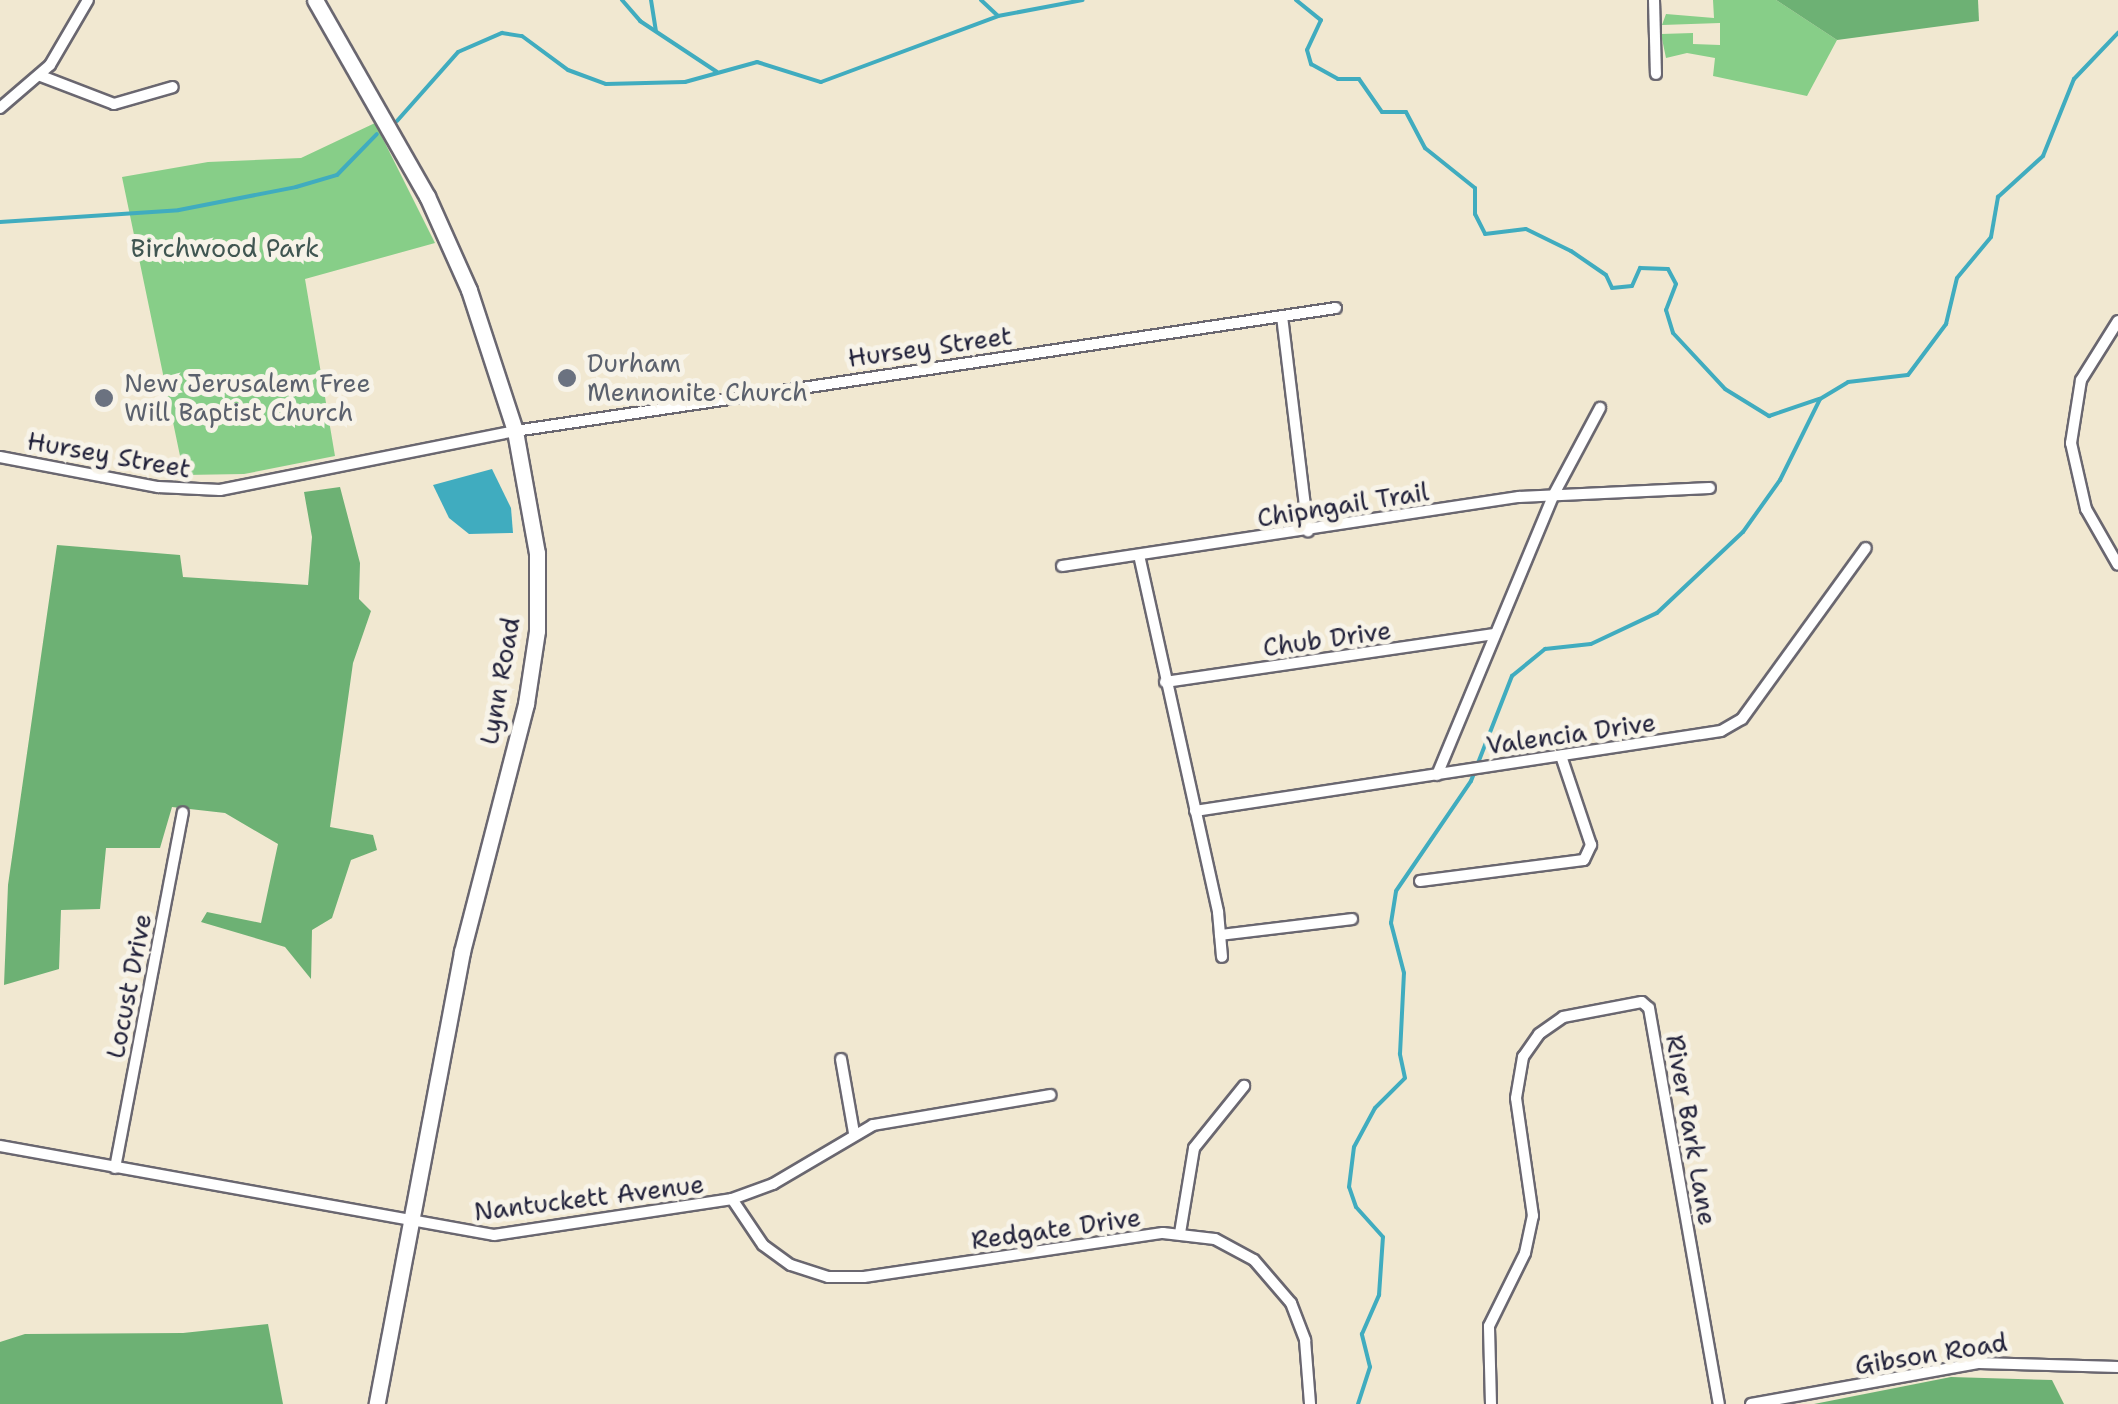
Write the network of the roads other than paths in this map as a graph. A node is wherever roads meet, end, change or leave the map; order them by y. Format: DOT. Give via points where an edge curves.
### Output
graph roads {
  1 [pos="88,0"];
  2 [pos="315,0"];
  3 [pos="1654,0"];
  4 [pos="1656,74"];
  5 [pos="41,76"];
  6 [pos="173,87"];
  7 [pos="0,108"];
  8 [pos="1336,308"];
  9 [pos="1282,316"];
  10 [pos="2118,321"];
  11 [pos="1600,408"];
  12 [pos="515,431"];
  13 [pos="0,457"];
  14 [pos="1710,488"];
  15 [pos="1553,496"];
  16 [pos="1308,532"];
  17 [pos="1866,548"];
  18 [pos="1139,555"];
  19 [pos="2118,565"];
  20 [pos="1062,566"];
  21 [pos="1494,634"];
  22 [pos="1165,682"];
  23 [pos="1561,756"];
  24 [pos="1436,775"];
  25 [pos="1195,811"];
  26 [pos="182,812"];
  27 [pos="1420,881"];
  28 [pos="1352,919"];
  29 [pos="1220,935"];
  30 [pos="1222,957"];
  31 [pos="841,1058"];
  32 [pos="1244,1086"];
  33 [pos="1050,1095"];
  34 [pos="854,1133"];
  35 [pos="0,1146"];
  36 [pos="116,1168"];
  37 [pos="732,1199"];
  38 [pos="412,1224"];
  39 [pos="1180,1233"];
  40 [pos="2118,1367"];
  41 [pos="377,1404"];
  42 [pos="1310,1404"];
  43 [pos="1491,1404"];
  44 [pos="1719,1404"];
  45 [pos="1751,1404"];
  1 -- 5 [label="street"];
  2 -- 12 [label="street, Lynn Road" via="455,257"];
  3 -- 4 [label="street"];
  5 -- 6 [label="street" via="114,104"];
  5 -- 7 [label="street"];
  8 -- 9 [label="street, Hursey Street"];
  9 -- 12 [label="street, Hursey Street"];
  9 -- 16 [label="street"];
  10 -- 19 [label="street" via="2082,380 2071,443 2086,509"];
  11 -- 15 [label="street"];
  12 -- 13 [label="street, Hursey Street" via="220,490 158,487"];
  12 -- 38 [label="street, Lynn Road" via="537,553 535,648 462,952"];
  14 -- 15 [label="street, Chipngail Trail"];
  15 -- 16 [label="street, Chipngail Trail"];
  15 -- 21 [label="street"];
  16 -- 18 [label="street, Chipngail Trail"];
  17 -- 23 [label="street, Valencia Drive" via="1732,726"];
  18 -- 20 [label="street, Chipngail Trail"];
  18 -- 22 [label="street"];
  21 -- 22 [label="street, Chub Drive"];
  21 -- 24 [label="street"];
  22 -- 25 [label="street"];
  23 -- 24 [label="street, Valencia Drive"];
  23 -- 27 [label="street" via="1591,845 1584,860"];
  24 -- 25 [label="street, Valencia Drive"];
  25 -- 29 [label="street"];
  26 -- 36 [label="street, Locust Drive"];
  28 -- 29 [label="street"];
  29 -- 30 [label="street"];
  31 -- 34 [label="street"];
  32 -- 39 [label="street" via="1194,1148"];
  33 -- 34 [label="street, Nantuckett Avenue" via="898,1117"];
  34 -- 37 [label="street, Nantuckett Avenue" via="772,1184"];
  35 -- 36 [label="street, Nantuckett Avenue"];
  36 -- 38 [label="street, Nantuckett Avenue"];
  37 -- 38 [label="street, Nantuckett Avenue" via="494,1235"];
  37 -- 39 [label="street, Redgate Drive" via="764,1246 791,1265 828,1277"];
  38 -- 41 [label="street, Lynn Road"];
  39 -- 42 [label="street, Redgate Drive" via="1234,1248 1281,1287 1305,1340"];
  40 -- 45 [label="street, Gibson Road" via="1979,1362"];
  43 -- 44 [label="street, River Bark Lane" via="1489,1326 1525,1253 1534,1216 1516,1098 1523,1057 1539,1034 1563,1018 1642,1002 1649,1008"];
}
